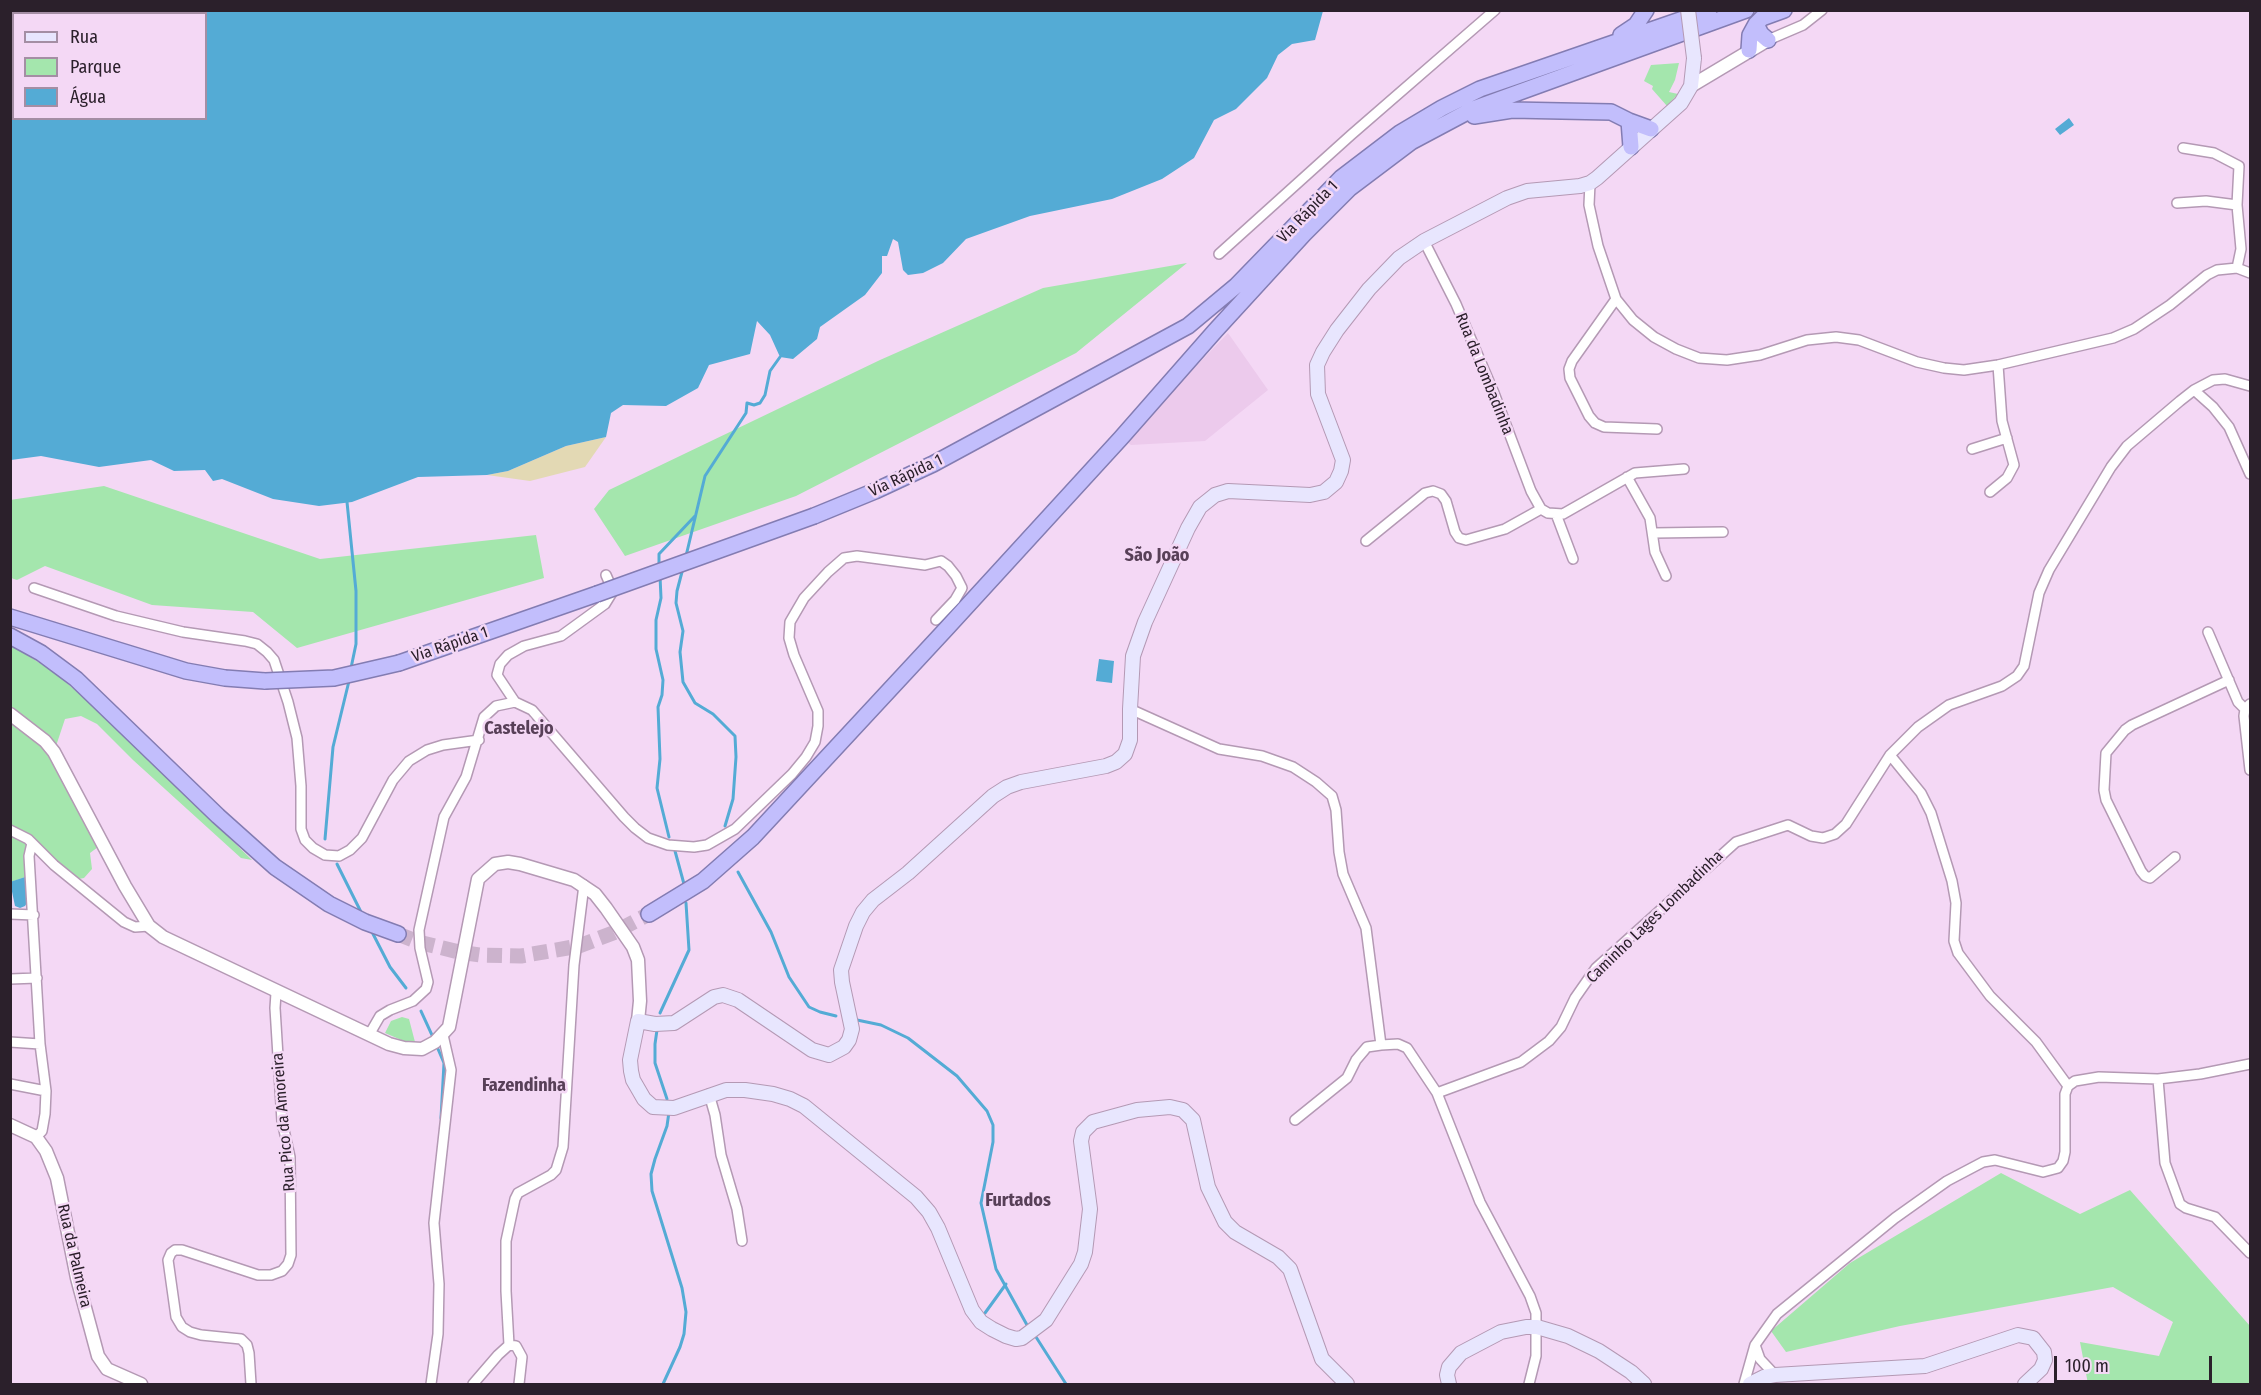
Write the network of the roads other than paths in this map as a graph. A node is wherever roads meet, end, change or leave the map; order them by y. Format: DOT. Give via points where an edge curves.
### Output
graph roads {
  1 [pos="1495,10"];
  2 [pos="1646,10"];
  3 [pos="1688,10"];
  4 [pos="1708,10"];
  5 [pos="1746,10"];
  6 [pos="1784,10"];
  7 [pos="1822,10"];
  8 [pos="1756,24"];
  9 [pos="1768,40"];
  10 [pos="1599,48"];
  11 [pos="1749,50"];
  12 [pos="1691,86"];
  13 [pos="1450,120"];
  14 [pos="1629,121"];
  15 [pos="1651,129"];
  16 [pos="1631,147"];
  17 [pos="2184,148"];
  18 [pos="2239,166"];
  19 [pos="2250,167"];
  20 [pos="1590,183"];
  21 [pos="2177,203"];
  22 [pos="2237,205"];
  23 [pos="1424,241"];
  24 [pos="1218,254"];
  25 [pos="2237,268"];
  26 [pos="2250,273"];
  27 [pos="1616,299"];
  28 [pos="1998,365"];
  29 [pos="2250,386"];
  30 [pos="2194,390"];
  31 [pos="1657,429"];
  32 [pos="2007,438"];
  33 [pos="1972,449"];
  34 [pos="1684,469"];
  35 [pos="2250,474"];
  36 [pos="1627,477"];
  37 [pos="1990,492"];
  38 [pos="1541,509"];
  39 [pos="1556,514"];
  40 [pos="1723,532"];
  41 [pos="1654,533"];
  42 [pos="1366,541"];
  43 [pos="1573,559"];
  44 [pos="606,575"];
  45 [pos="1666,576"];
  46 [pos="34,588"];
  47 [pos="10,617"];
  48 [pos="936,620"];
  49 [pos="2208,632"];
  50 [pos="10,636"];
  51 [pos="2229,680"];
  52 [pos="515,702"];
  53 [pos="2248,706"];
  54 [pos="1130,709"];
  55 [pos="10,714"];
  56 [pos="478,740"];
  57 [pos="1890,755"];
  58 [pos="2250,770"];
  59 [pos="10,830"];
  60 [pos="32,843"];
  61 [pos="2175,857"];
  62 [pos="584,885"];
  63 [pos="10,914"];
  64 [pos="649,914"];
  65 [pos="34,915"];
  66 [pos="149,926"];
  67 [pos="399,934"];
  68 [pos="37,978"];
  69 [pos="10,979"];
  70 [pos="276,993"];
  71 [pos="638,1021"];
  72 [pos="369,1035"];
  73 [pos="443,1035"];
  74 [pos="10,1042"];
  75 [pos="40,1044"];
  76 [pos="1381,1045"];
  77 [pos="2250,1064"];
  78 [pos="2158,1079"];
  79 [pos="10,1084"];
  80 [pos="2068,1086"];
  81 [pos="46,1091"];
  82 [pos="709,1094"];
  83 [pos="1437,1094"];
  84 [pos="1295,1120"];
  85 [pos="10,1125"];
  86 [pos="36,1137"];
  87 [pos="742,1241"];
  88 [pos="2250,1252"];
  89 [pos="1537,1327"];
  90 [pos="509,1345"];
  91 [pos="1755,1345"];
  92 [pos="1775,1376"];
  93 [pos="1533,1383"];
  94 [pos="141,1384"];
  95 [pos="251,1384"];
  96 [pos="431,1384"];
  97 [pos="472,1384"];
  98 [pos="519,1384"];
  99 [pos="1347,1384"];
  100 [pos="1449,1384"];
  101 [pos="1644,1384"];
  102 [pos="1744,1384"];
  103 [pos="1750,1384"];
  104 [pos="2025,1384"];
  1 -- 24 [label="street"];
  2 -- 10 [label="highway" via="1636,25"];
  3 -- 12 [label="main road, bridge" via="1694,58"];
  4 -- 10 [label="highway, Via Rápida 1"];
  5 -- 13 [label="highway, Via Rápida 1" via="1523,89"];
  6 -- 8 [label="highway"];
  7 -- 9 [label="street" via="1803,25"];
  8 -- 9 [label="highway"];
  8 -- 11 [label="highway"];
  9 -- 11 [label="street"];
  10 -- 47 [label="highway, Via Rápida 1, bridge" via="1480,90 1400,133 1341,178 1206,313 1170,337 875,491 597,594 399,663 334,678 265,681 186,671"];
  11 -- 12 [label="street"];
  12 -- 15 [label="main road" via="1680,103"];
  13 -- 14 [label="highway" via="1512,110 1611,111"];
  13 -- 64 [label="highway, Via Rápida 1" via="1412,142 1350,188 737,853 686,893"];
  14 -- 15 [label="highway"];
  14 -- 16 [label="highway"];
  15 -- 16 [label="main road"];
  16 -- 20 [label="main road"];
  17 -- 18 [label="street" via="2214,153"];
  18 -- 19 [label="street"];
  18 -- 22 [label="street"];
  20 -- 23 [label="main road" via="1517,194"];
  20 -- 27 [label="street" via="1588,205 1605,273"];
  21 -- 22 [label="street"];
  22 -- 25 [label="street" via="2241,249"];
  23 -- 38 [label="street, Rua da Lombadinha" via="1469,334"];
  23 -- 54 [label="main road" via="1399,258 1369,289 1332,337 1317,365 1318,394 1343,460 1336,482 1324,492 1310,495 1228,491 1200,507 1136,647"];
  25 -- 26 [label="street"];
  25 -- 28 [label="street" via="2228,267 2207,275 2170,305 2113,338"];
  27 -- 28 [label="street" via="1654,337 1699,358 1727,360 1760,355 1807,340 1836,337 1859,340 1944,368 1964,370"];
  27 -- 31 [label="street" via="1572,361 1570,378 1595,423 1604,428"];
  28 -- 32 [label="street"];
  29 -- 30 [label="street, Caminho Lages Lombadinha" via="2225,379 2213,380"];
  30 -- 35 [label="street" via="2229,427"];
  30 -- 57 [label="street, Caminho Lages Lombadinha" via="2127,446 2111,467 2049,570 2039,593 2028,655 2017,676 1930,717"];
  32 -- 33 [label="street"];
  32 -- 37 [label="street" via="2014,465 2007,478"];
  34 -- 36 [label="street" via="1641,471"];
  36 -- 39 [label="street"];
  36 -- 41 [label="street"];
  38 -- 39 [label="street"];
  38 -- 42 [label="street" via="1504,529 1466,540 1455,532 1446,501 1433,491"];
  39 -- 43 [label="street"];
  40 -- 41 [label="street"];
  41 -- 45 [label="street" via="1655,552"];
  44 -- 52 [label="street" via="613,591 605,604 561,636 524,646 500,664 497,675"];
  46 -- 56 [label="street" via="116,616 257,644 267,652 274,660 297,738 301,829 305,840 325,855 339,856 362,838 393,780 409,761 443,745"];
  48 -- 52 [label="street" via="962,588 941,561 925,565 857,556 844,558 828,572 804,598 790,622 794,655 818,711 811,749 792,774 735,829 694,848 658,843 635,828 532,710"];
  49 -- 51 [label="street"];
  50 -- 67 [label="highway" via="76,679 275,867 330,904"];
  51 -- 53 [label="street" via="2238,702"];
  51 -- 61 [label="street" via="2132,725 2106,753 2106,800 2141,871 2150,878"];
  52 -- 56 [label="street" via="496,706 489,712"];
  53 -- 58 [label="street"];
  54 -- 71 [label="main road" via="1130,740 1125,754 1116,762 1007,787 867,905 841,970 852,1029 849,1040 836,1053 812,1050 738,1000 723,995 674,1023"];
  54 -- 76 [label="street" via="1219,749 1262,756 1293,767 1332,796 1343,874 1366,928"];
  55 -- 66 [label="street" via="54,752"];
  56 -- 72 [label="street" via="466,777 444,817 419,930 428,982 421,995 381,1016"];
  57 -- 80 [label="street" via="1921,794 1930,813 1952,880 1956,903 1954,941 1958,953 1990,996 2036,1042"];
  57 -- 83 [label="street, Caminho Lages Lombadinha" via="1846,824 1835,834 1811,836 1788,825 1736,842 1596,968 1549,1041 1521,1062"];
  59 -- 60 [label="street"];
  60 -- 65 [label="street" via="29,856"];
  60 -- 66 [label="street" via="124,922 135,927"];
  62 -- 71 [label="street" via="595,894 633,947 638,960"];
  62 -- 73 [label="street" via="565,876 508,862 495,864 478,879 449,1027"];
  62 -- 90 [label="street" via="574,965 563,1147 556,1170 518,1193 515,1199 507,1240"];
  63 -- 65 [label="street"];
  65 -- 68 [label="street"];
  66 -- 70 [label="street" via="162,937"];
  68 -- 69 [label="street"];
  68 -- 75 [label="street"];
  70 -- 72 [label="street"];
  70 -- 95 [label="street, Rua Pico da Amoreira" via="282,1121 290,1157 288,1264 282,1271 258,1275 182,1250 175,1250 168,1260 176,1317 182,1327 201,1335 241,1339 249,1353"];
  71 -- 82 [label="main road" via="630,1060 633,1080 644,1099 653,1107 674,1108"];
  72 -- 73 [label="street" via="416,1050"];
  73 -- 96 [label="street" via="451,1070 434,1223 439,1284"];
  74 -- 75 [label="street"];
  75 -- 81 [label="street"];
  76 -- 83 [label="street" via="1407,1048"];
  76 -- 84 [label="street" via="1367,1047 1347,1078"];
  77 -- 78 [label="street"];
  78 -- 80 [label="street" via="2085,1078"];
  78 -- 88 [label="street" via="2165,1163 2175,1194 2186,1208 2216,1217"];
  79 -- 81 [label="street"];
  80 -- 91 [label="street" via="2064,1105 2065,1152 2058,1168 2043,1172 1995,1160 1947,1181 1777,1314"];
  81 -- 86 [label="street" via="42,1131"];
  82 -- 87 [label="street"];
  82 -- 99 [label="main road" via="726,1090 773,1094 790,1099 819,1118 900,1183 929,1212 972,1310 981,1322 1006,1336 1022,1338 1046,1320 1057,1305 1085,1252 1090,1209 1083,1132 1093,1122 1137,1110 1183,1110 1193,1120 1208,1187 1226,1222 1290,1269 1322,1359"];
  83 -- 89 [label="street" via="1480,1202 1530,1296"];
  85 -- 86 [label="street"];
  86 -- 94 [label="street, Rua da Palmeira" via="57,1178 98,1356 107,1369"];
  89 -- 93 [label="street"];
  89 -- 100 [label="main road" via="1501,1332 1461,1353 1449,1367"];
  89 -- 101 [label="main road" via="1599,1351"];
  90 -- 97 [label="street"];
  90 -- 98 [label="street" via="516,1346 522,1357"];
  91 -- 92 [label="street"];
  91 -- 102 [label="street"];
  92 -- 103 [label="main road"];
  92 -- 104 [label="main road" via="1925,1366 2024,1335 2040,1345 2045,1360"];
}
